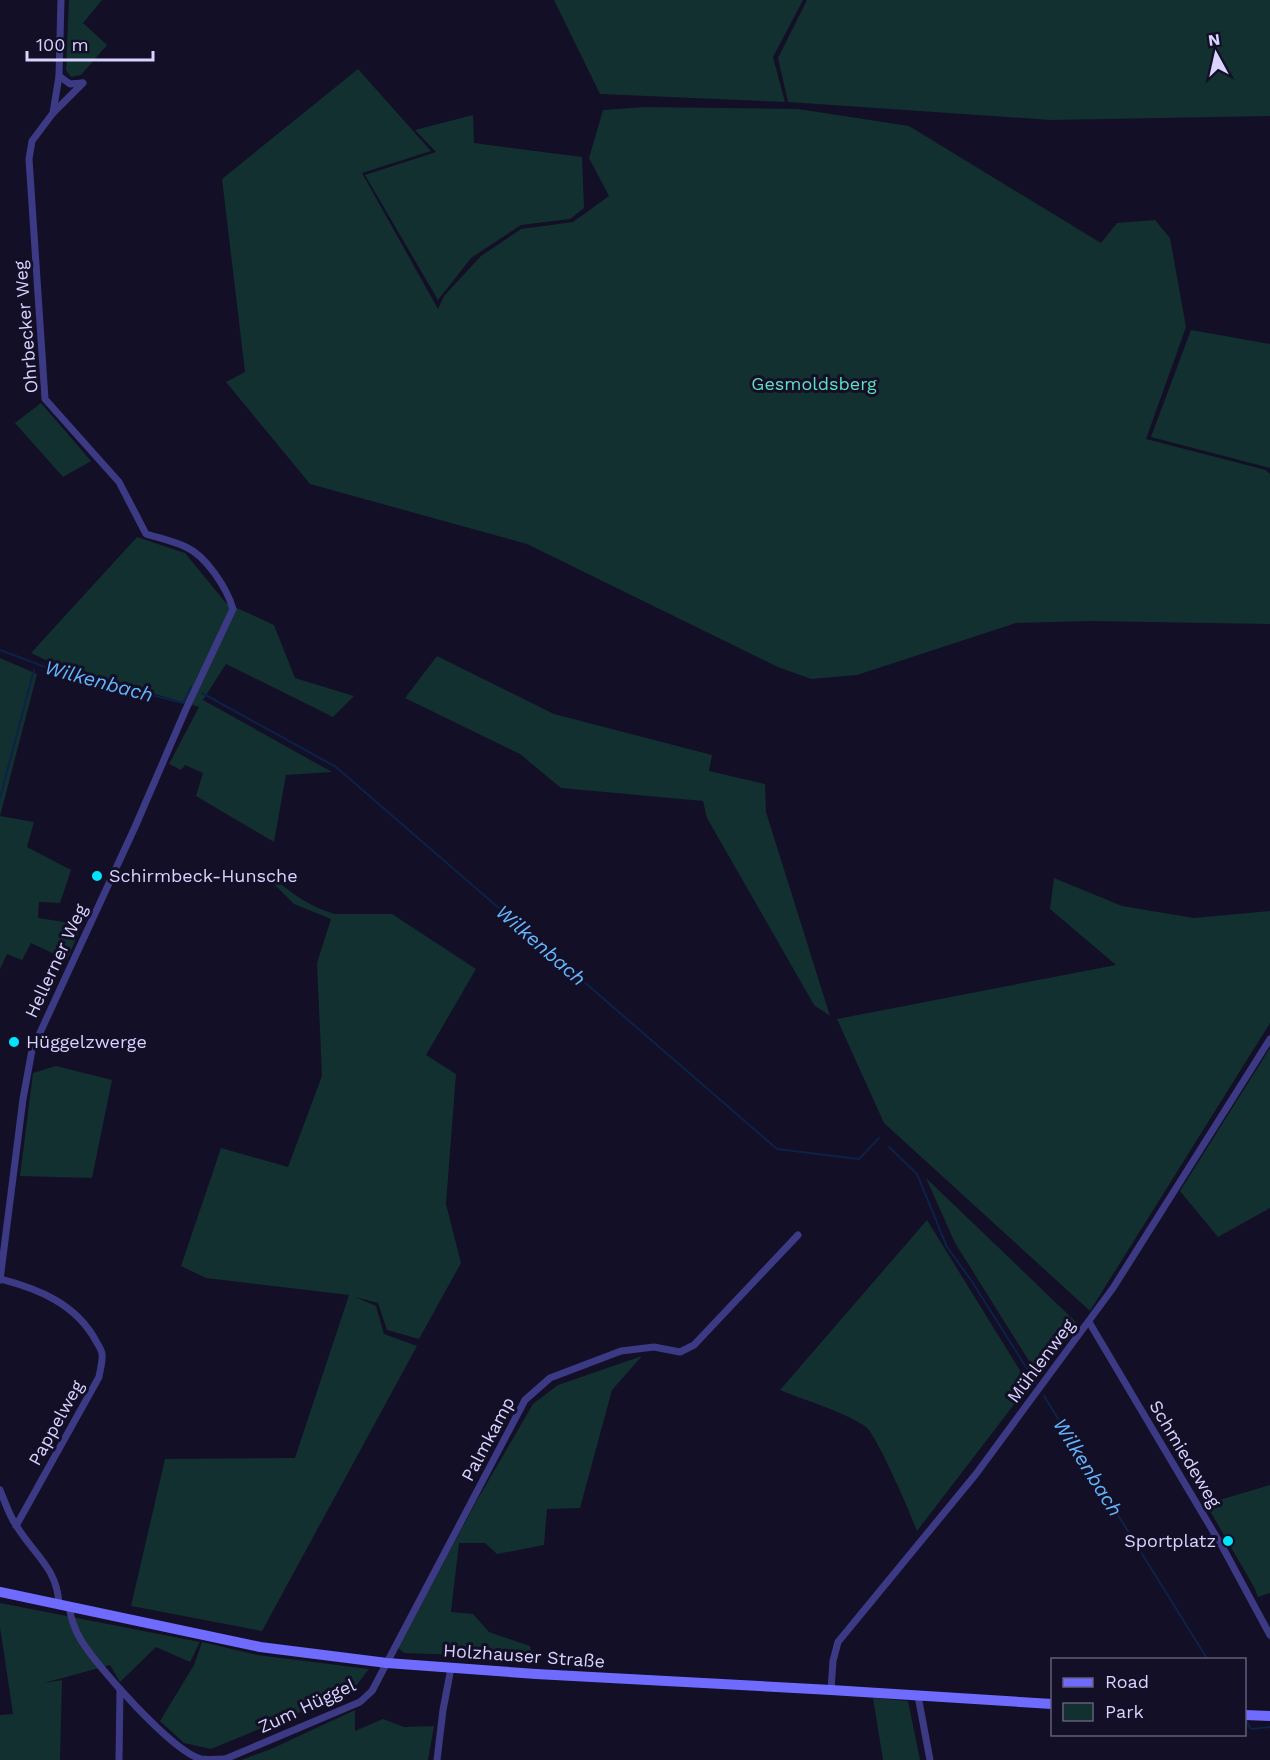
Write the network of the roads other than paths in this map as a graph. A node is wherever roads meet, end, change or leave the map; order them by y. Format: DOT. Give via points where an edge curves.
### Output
graph roads {
  1 [pos="61,0"];
  2 [pos="59,75"];
  3 [pos="53,113"];
  4 [pos="234,609"];
  5 [pos="1270,1039"];
  6 [pos="798,1235"];
  7 [pos="0,1280"];
  8 [pos="1089,1322"];
  9 [pos="0,1490"];
  10 [pos="16,1526"];
  11 [pos="0,1592"];
  12 [pos="64,1605"];
  13 [pos="1270,1635"];
  14 [pos="387,1663"];
  15 [pos="451,1668"];
  16 [pos="120,1689"];
  17 [pos="831,1690"];
  18 [pos="918,1696"];
  19 [pos="1051,1704"];
  20 [pos="1248,1715"];
  21 [pos="1270,1716"];
  22 [pos="119,1760"];
  23 [pos="224,1760"];
  24 [pos="437,1760"];
  25 [pos="930,1760"];
  1 -- 2 [label="street, Ohrbecker Weg"];
  2 -- 3 [label="street, Ohrbecker Weg"];
  2 -- 3 [label="street, Ohrbecker Weg" via="70,84 83,83"];
  3 -- 4 [label="street, Ohrbecker Weg" via="32,141 28,159 45,399 119,482 146,534 196,553 216,575"];
  4 -- 7 [label="street, Hellerner Weg" via="32,1050 22,1099"];
  5 -- 8 [label="street, Mühlenweg"];
  6 -- 14 [label="street, Palmkamp" via="694,1345 680,1352 654,1347 621,1351 550,1378 525,1400"];
  7 -- 10 [label="street, Pappelweg" via="26,1286 60,1302 91,1332 102,1353 99,1377"];
  8 -- 13 [label="street, Schmiedeweg"];
  8 -- 17 [label="street, Mühlenweg" via="976,1474 837,1642"];
  9 -- 10 [label="street"];
  10 -- 12 [label="street" via="49,1568"];
  11 -- 12 [label="street, Holzhauser Straße"];
  12 -- 14 [label="street, Holzhauser Straße" via="260,1647"];
  12 -- 16 [label="street" via="81,1642"];
  14 -- 15 [label="street, Holzhauser Straße"];
  14 -- 23 [label="street, Zum Hüggel" via="372,1691 360,1702"];
  15 -- 17 [label="street, Holzhauser Straße"];
  15 -- 24 [label="street"];
  16 -- 22 [label="street"];
  16 -- 23 [label="street, Zum Hüggel" via="178,1747 200,1758"];
  17 -- 18 [label="street, Holzhauser Straße"];
  18 -- 19 [label="street, Holzhauser Straße"];
  18 -- 25 [label="street"];
  20 -- 21 [label="street"];
}
